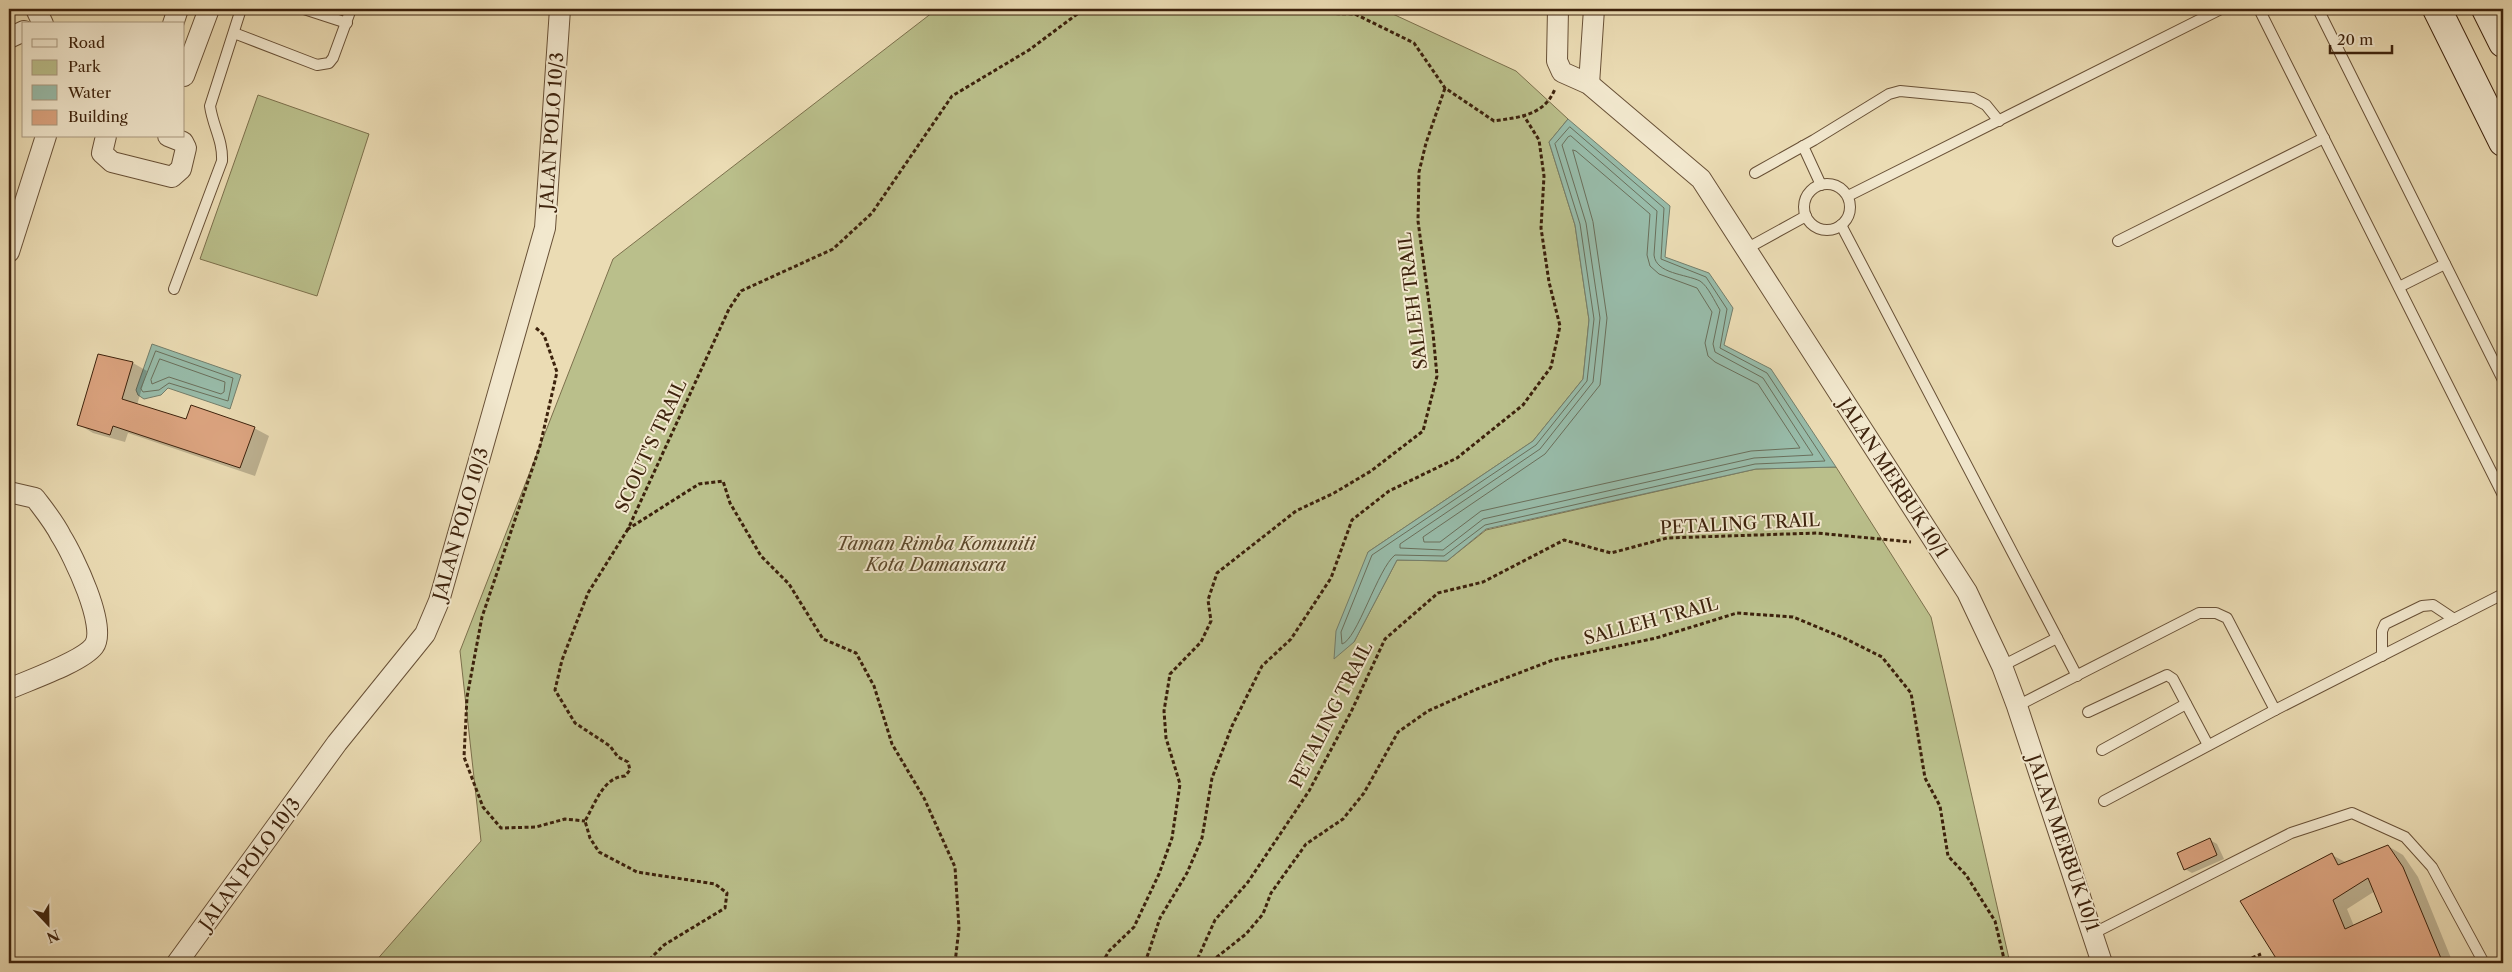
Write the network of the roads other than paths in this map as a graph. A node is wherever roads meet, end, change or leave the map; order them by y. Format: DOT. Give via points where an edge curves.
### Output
graph roads {
  1 [pos="36,9"];
  2 [pos="178,9"];
  3 [pos="208,9"];
  4 [pos="242,9"];
  5 [pos="304,9"];
  6 [pos="351,9"];
  7 [pos="560,9"];
  8 [pos="1558,9"];
  9 [pos="1594,9"];
  10 [pos="2221,9"];
  11 [pos="2259,9"];
  12 [pos="2318,9"];
  13 [pos="2437,9"];
  14 [pos="2486,9"];
  15 [pos="42,22"];
  16 [pos="174,22"];
  17 [pos="347,24"];
  18 [pos="22,33"];
  19 [pos="234,33"];
  20 [pos="9,38"];
  21 [pos="2503,43"];
  22 [pos="185,73"];
  23 [pos="1589,84"];
  24 [pos="1999,121"];
  25 [pos="45,138"];
  26 [pos="106,138"];
  27 [pos="173,138"];
  28 [pos="2324,138"];
  29 [pos="2503,142"];
  30 [pos="1803,146"];
  31 [pos="1755,173"];
  32 [pos="1821,185"];
  33 [pos="1848,196"];
  34 [pos="1806,216"];
  35 [pos="1841,225"];
  36 [pos="2118,241"];
  37 [pos="1746,249"];
  38 [pos="9,252"];
  39 [pos="2445,264"];
  40 [pos="2399,287"];
  41 [pos="174,289"];
  42 [pos="2503,380"];
  43 [pos="9,492"];
  44 [pos="2503,495"];
  45 [pos="2503,594"];
  46 [pos="2454,619"];
  47 [pos="2057,638"];
  48 [pos="2382,656"];
  49 [pos="2002,666"];
  50 [pos="2076,676"];
  51 [pos="9,689"];
  52 [pos="2186,704"];
  53 [pos="2017,706"];
  54 [pos="2275,710"];
  55 [pos="2088,712"];
  56 [pos="2208,745"];
  57 [pos="2102,750"];
  58 [pos="2104,800"];
  59 [pos="2094,933"];
  60 [pos="177,963"];
  61 [pos="2102,963"];
  62 [pos="2484,963"];
  1 -- 15 [label="street"];
  2 -- 16 [label="street"];
  3 -- 22 [label="street"];
  4 -- 19 [label="lane"];
  5 -- 17 [label="lane"];
  6 -- 17 [label="lane"];
  7 -- 60 [label="street, JALAN POLO 10/3" via="545,228 439,601 425,634 337,744"];
  8 -- 23 [label="street, JALAN MERBUK 10/1" via="1557,61 1562,72"];
  9 -- 23 [label="street"];
  10 -- 24 [label="lane"];
  11 -- 28 [label="lane"];
  12 -- 39 [label="lane"];
  13 -- 29 [label="main road"];
  14 -- 21 [label="main road"];
  17 -- 19 [label="lane" via="333,58 328,63 317,65"];
  18 -- 20 [label="street"];
  19 -- 41 [label="lane" via="210,106 223,146 222,161"];
  23 -- 37 [label="street, JALAN MERBUK 10/1" via="1702,179"];
  24 -- 30 [label="lane" via="1986,105 1973,98 1900,91 1889,94"];
  24 -- 33 [label="lane"];
  25 -- 38 [label="street"];
  26 -- 27 [label="street" via="102,153 106,159 172,177 181,169 186,148 183,142"];
  28 -- 36 [label="lane"];
  28 -- 40 [label="lane"];
  30 -- 31 [label="lane"];
  30 -- 32 [label="lane"];
  32 -- 33 [label="lane" via="1837,185"];
  32 -- 34 [label="lane" via="1808,194"];
  33 -- 35 [label="lane" via="1850,212"];
  34 -- 35 [label="lane" via="1822,229"];
  34 -- 37 [label="lane"];
  35 -- 47 [label="lane"];
  37 -- 49 [label="street, JALAN MERBUK 10/1" via="1967,592"];
  39 -- 40 [label="lane"];
  39 -- 42 [label="lane"];
  40 -- 44 [label="lane"];
  43 -- 51 [label="street" via="35,498 62,536 86,587 99,634 94,646 79,658"];
  45 -- 46 [label="lane"];
  46 -- 48 [label="lane"];
  46 -- 48 [label="lane" via="2433,606 2422,606 2385,624"];
  47 -- 49 [label="lane"];
  47 -- 50 [label="lane"];
  48 -- 54 [label="lane"];
  49 -- 53 [label="street, JALAN MERBUK 10/1"];
  50 -- 53 [label="lane"];
  50 -- 54 [label="lane" via="2200,613 2216,613 2227,618"];
  52 -- 55 [label="lane" via="2173,679 2167,675"];
  52 -- 56 [label="lane"];
  52 -- 57 [label="lane"];
  53 -- 59 [label="street, JALAN MERBUK 10/1"];
  54 -- 56 [label="lane"];
  56 -- 58 [label="lane"];
  59 -- 61 [label="street, JALAN MERBUK 10/1"];
  59 -- 62 [label="lane" via="2291,833 2352,813 2405,837 2432,867"];
}
